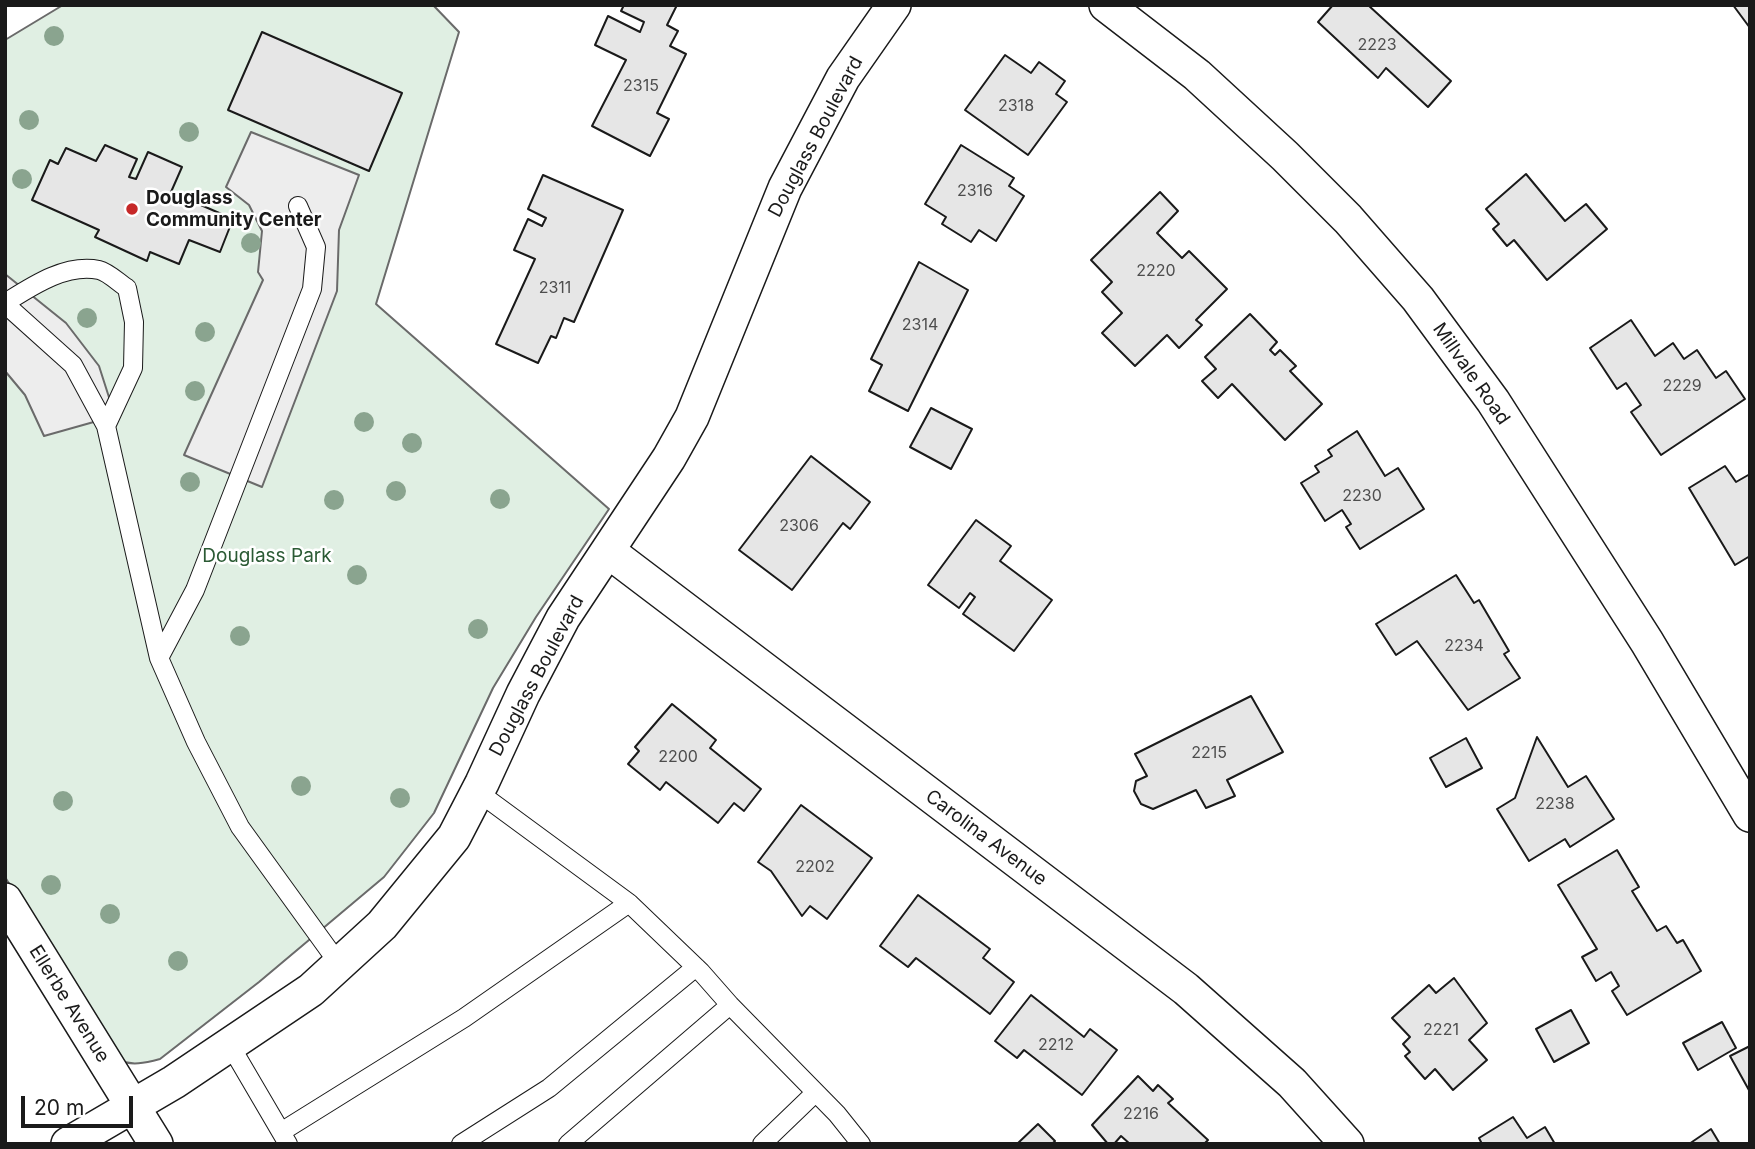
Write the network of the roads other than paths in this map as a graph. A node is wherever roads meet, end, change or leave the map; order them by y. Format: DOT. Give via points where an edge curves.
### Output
graph roads {
  1 [pos="894,5"];
  2 [pos="1106,5"];
  3 [pos="298,206"];
  4 [pos="5,303"];
  5 [pos="106,426"];
  6 [pos="608,551"];
  7 [pos="159,658"];
  8 [pos="478,792"];
  9 [pos="1750,815"];
  10 [pos="5,900"];
  11 [pos="629,903"];
  12 [pos="339,964"];
  13 [pos="696,967"];
  14 [pos="730,1005"];
  15 [pos="230,1045"];
  16 [pos="815,1093"];
  17 [pos="133,1106"];
  18 [pos="285,1138"];
  19 [pos="68,1144"];
  20 [pos="156,1144"];
  21 [pos="461,1144"];
  22 [pos="568,1144"];
  23 [pos="762,1144"];
  24 [pos="862,1144"];
  25 [pos="1347,1144"];
  1 -- 6 [label="street, Douglass Boulevard" via="843,78 785,188 692,417"];
  2 -- 9 [label="street, Millvale Road" via="1197,75 1285,156 1418,299 1500,413 1647,642"];
  3 -- 7 [label="lane" via="316,247 312,289 195,590"];
  4 -- 5 [label="lane" via="73,365"];
  4 -- 5 [label="lane" via="65,271 100,270 127,288 134,322 133,368"];
  5 -- 7 [label="lane"];
  6 -- 8 [label="street, Douglass Boulevard" via="563,618"];
  6 -- 25 [label="street, Carolina Avenue" via="1186,989 1292,1083"];
  7 -- 12 [label="lane" via="240,827"];
  8 -- 11 [label="lane"];
  8 -- 12 [label="street, Douglass Boulevard" via="454,837 382,925"];
  10 -- 17 [label="street, Ellerbe Avenue"];
  11 -- 13 [label="lane"];
  11 -- 18 [label="lane"];
  12 -- 15 [label="street, Douglass Boulevard" via="311,990"];
  13 -- 14 [label="lane"];
  13 -- 21 [label="lane" via="549,1088"];
  14 -- 16 [label="lane"];
  14 -- 22 [label="lane"];
  15 -- 17 [label="street, Douglass Boulevard"];
  15 -- 18 [label="lane"];
  16 -- 23 [label="lane"];
  16 -- 24 [label="lane"];
  17 -- 19 [label="street, Douglass Boulevard"];
  17 -- 20 [label="street, Ellerbe Avenue"];
}
